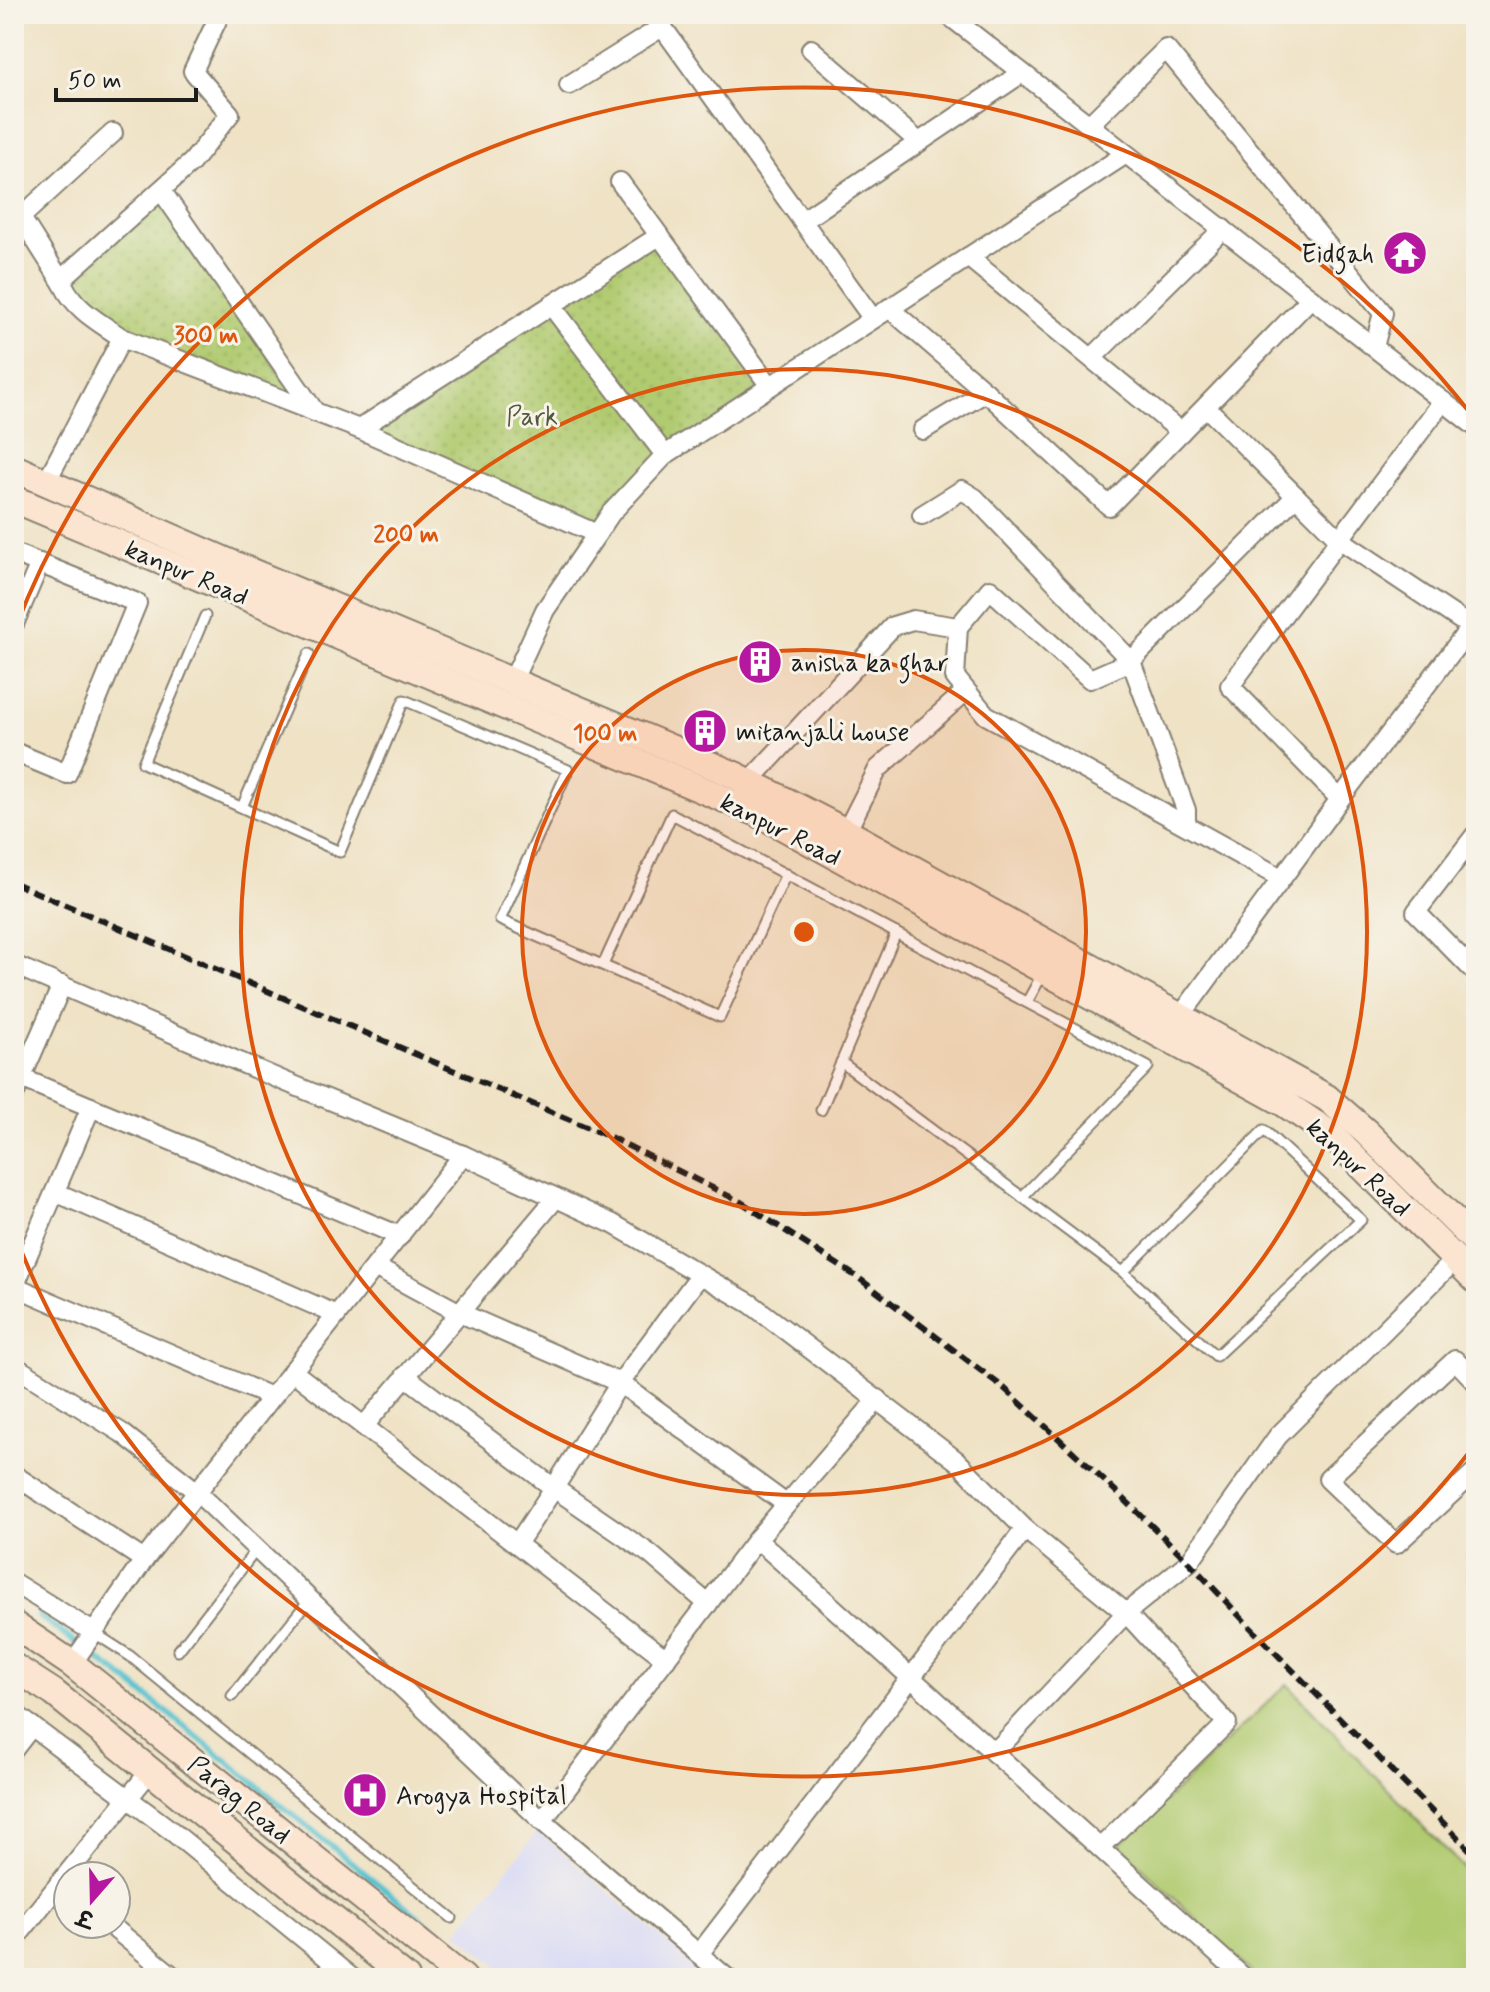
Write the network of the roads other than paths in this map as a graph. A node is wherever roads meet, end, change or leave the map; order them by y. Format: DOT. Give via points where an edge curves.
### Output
graph roads {
  1 [pos="220,14"];
  2 [pos="947,14"];
  3 [pos="658,20"];
  4 [pos="811,49"];
  5 [pos="1022,73"];
  6 [pos="569,85"];
  7 [pos="1089,125"];
  8 [pos="113,133"];
  9 [pos="919,142"];
  10 [pos="1126,154"];
  11 [pos="620,182"];
  12 [pos="161,190"];
  13 [pos="18,212"];
  14 [pos="802,221"];
  15 [pos="1223,229"];
  16 [pos="659,236"];
  17 [pos="968,257"];
  18 [pos="63,284"];
  19 [pos="1311,298"];
  20 [pos="551,305"];
  21 [pos="881,314"];
  22 [pos="122,338"];
  23 [pos="1374,347"];
  24 [pos="1092,358"];
  25 [pos="770,386"];
  26 [pos="986,392"];
  27 [pos="1443,401"];
  28 [pos="1206,407"];
  29 [pos="315,412"];
  30 [pos="1476,427"];
  31 [pos="359,429"];
  32 [pos="923,430"];
  33 [pos="1181,432"];
  34 [pos="665,455"];
  35 [pos="14,468"];
  36 [pos="46,482"];
  37 [pos="1296,496"];
  38 [pos="14,499"];
  39 [pos="922,515"];
  40 [pos="597,534"];
  41 [pos="1339,539"];
  42 [pos="14,553"];
  43 [pos="40,563"];
  44 [pos="205,616"];
  45 [pos="14,624"];
  46 [pos="1474,626"];
  47 [pos="958,627"];
  48 [pos="309,654"];
  49 [pos="1131,661"];
  50 [pos="495,684"];
  51 [pos="966,691"];
  52 [pos="594,730"];
  53 [pos="14,752"];
  54 [pos="749,782"];
  55 [pos="1340,799"];
  56 [pos="242,807"];
  57 [pos="1186,825"];
  58 [pos="846,832"];
  59 [pos="1476,834"];
  60 [pos="786,874"];
  61 [pos="1281,878"];
  62 [pos="896,933"];
  63 [pos="14,965"];
  64 [pos="603,965"];
  65 [pos="1044,970"];
  66 [pos="1476,973"];
  67 [pos="62,985"];
  68 [pos="1027,1002"];
  69 [pos="1172,1027"];
  70 [pos="841,1062"];
  71 [pos="18,1086"];
  72 [pos="91,1107"];
  73 [pos="821,1110"];
  74 [pos="463,1155"];
  75 [pos="55,1192"];
  76 [pos="1022,1197"];
  77 [pos="556,1198"];
  78 [pos="400,1236"];
  79 [pos="1476,1242"];
  80 [pos="1455,1260"];
  81 [pos="375,1267"];
  82 [pos="1123,1272"];
  83 [pos="700,1275"];
  84 [pos="1476,1280"];
  85 [pos="14,1287"];
  86 [pos="458,1312"];
  87 [pos="337,1315"];
  88 [pos="14,1366"];
  89 [pos="292,1371"];
  90 [pos="405,1376"];
  91 [pos="1476,1382"];
  92 [pos="620,1383"];
  93 [pos="271,1397"];
  94 [pos="878,1399"];
  95 [pos="364,1426"];
  96 [pos="1476,1471"];
  97 [pos="14,1475"];
  98 [pos="554,1488"];
  99 [pos="197,1492"];
  100 [pos="786,1504"];
  101 [pos="1025,1529"];
  102 [pos="757,1539"];
  103 [pos="517,1544"];
  104 [pos="256,1550"];
  105 [pos="144,1560"];
  106 [pos="14,1583"];
  107 [pos="37,1597"];
  108 [pos="309,1600"];
  109 [pos="708,1604"];
  110 [pos="1126,1613"];
  111 [pos="15,1627"];
  112 [pos="93,1632"];
  113 [pos="178,1651"];
  114 [pos="666,1659"];
  115 [pos="72,1664"];
  116 [pos="14,1667"];
  117 [pos="910,1677"];
  118 [pos="232,1696"];
  119 [pos="14,1713"];
  120 [pos="32,1726"];
  121 [pos="14,1749"];
  122 [pos="994,1753"];
  123 [pos="150,1771"];
  124 [pos="128,1798"];
  125 [pos="542,1821"];
  126 [pos="1100,1848"];
  127 [pos="83,1860"];
  128 [pos="52,1900"];
  129 [pos="452,1918"];
  130 [pos="14,1940"];
  131 [pos="129,1940"];
  132 [pos="699,1954"];
  133 [pos="175,1978"];
  134 [pos="352,1978"];
  135 [pos="406,1978"];
  136 [pos="463,1978"];
  137 [pos="727,1978"];
  138 [pos="1241,1978"];
  1 -- 12 [label="street" via="193,71 230,114 192,162"];
  2 -- 5 [label="street"];
  3 -- 6 [label="street"];
  3 -- 14 [label="street"];
  4 -- 9 [label="street"];
  5 -- 7 [label="street"];
  5 -- 9 [label="street"];
  7 -- 10 [label="street"];
  7 -- 23 [label="street" via="1166,49 1383,313"];
  8 -- 13 [label="street"];
  9 -- 14 [label="street"];
  10 -- 15 [label="street"];
  10 -- 17 [label="street"];
  11 -- 16 [label="street"];
  12 -- 18 [label="street" via="65,276"];
  12 -- 29 [label="street"];
  13 -- 18 [label="street"];
  14 -- 21 [label="street"];
  15 -- 19 [label="street"];
  15 -- 24 [label="street"];
  16 -- 20 [label="street"];
  16 -- 25 [label="street"];
  17 -- 21 [label="street"];
  17 -- 24 [label="street"];
  18 -- 22 [label="street" via="82,311"];
  19 -- 23 [label="street"];
  19 -- 28 [label="street"];
  20 -- 31 [label="street"];
  20 -- 34 [label="street"];
  21 -- 25 [label="street"];
  21 -- 26 [label="street"];
  22 -- 29 [label="street"];
  22 -- 36 [label="street"];
  23 -- 27 [label="street"];
  24 -- 33 [label="street"];
  25 -- 34 [label="street"];
  26 -- 32 [label="street"];
  26 -- 33 [label="street" via="1109,506"];
  27 -- 30 [label="street"];
  27 -- 41 [label="street"];
  28 -- 33 [label="street"];
  28 -- 37 [label="street"];
  29 -- 31 [label="street"];
  31 -- 40 [label="street"];
  34 -- 40 [label="street"];
  35 -- 36 [label="street"];
  36 -- 50 [label="street"];
  37 -- 41 [label="street"];
  37 -- 49 [label="street"];
  38 -- 50 [label="street, kanpur Road"];
  39 -- 49 [label="street" via="962,490 975,498"];
  40 -- 50 [label="street"];
  41 -- 46 [label="street"];
  41 -- 55 [label="street" via="1230,686"];
  42 -- 43 [label="street"];
  43 -- 45 [label="street"];
  43 -- 53 [label="street" via="137,603 67,774"];
  44 -- 56 [label="lane" via="143,763"];
  46 -- 55 [label="street"];
  47 -- 49 [label="street" via="990,589 1090,679"];
  47 -- 51 [label="street" via="955,677"];
  47 -- 54 [label="street" via="913,620 893,626"];
  48 -- 56 [label="lane"];
  49 -- 57 [label="street" via="1186,810"];
  50 -- 52 [label="street, kanpur Road"];
  51 -- 57 [label="street" via="986,715"];
  51 -- 58 [label="street" via="878,769"];
  52 -- 54 [label="street"];
  52 -- 65 [label="street, kanpur Road"];
  54 -- 58 [label="street"];
  55 -- 61 [label="street"];
  56 -- 64 [label="lane" via="340,852 404,700 568,770 500,920"];
  57 -- 61 [label="street"];
  58 -- 69 [label="street"];
  59 -- 66 [label="street" via="1416,912"];
  60 -- 62 [label="lane"];
  60 -- 64 [label="lane" via="720,1017"];
  60 -- 64 [label="lane" via="672,814"];
  61 -- 69 [label="street"];
  62 -- 68 [label="lane"];
  62 -- 70 [label="lane"];
  63 -- 67 [label="street"];
  65 -- 68 [label="lane"];
  65 -- 69 [label="street, kanpur Road"];
  67 -- 71 [label="street"];
  67 -- 74 [label="street"];
  68 -- 76 [label="lane" via="1148,1067"];
  69 -- 79 [label="street" via="1327,1098"];
  69 -- 80 [label="street, kanpur Road" via="1330,1134"];
  70 -- 73 [label="lane"];
  70 -- 76 [label="lane"];
  71 -- 72 [label="street"];
  72 -- 75 [label="street"];
  72 -- 78 [label="street"];
  74 -- 77 [label="street"];
  74 -- 78 [label="street"];
  75 -- 85 [label="street"];
  75 -- 87 [label="street"];
  76 -- 82 [label="lane"];
  77 -- 83 [label="street"];
  77 -- 86 [label="street"];
  78 -- 81 [label="street"];
  80 -- 84 [label="street, kanpur Road"];
  80 -- 110 [label="street" via="1278,1436 1189,1562"];
  81 -- 86 [label="street"];
  81 -- 87 [label="street"];
  82 -- 82 [label="lane" via="1216,1356 1361,1220 1264,1130"];
  83 -- 92 [label="street"];
  83 -- 94 [label="street" via="751,1304"];
  85 -- 93 [label="street"];
  86 -- 90 [label="street"];
  86 -- 92 [label="street"];
  87 -- 89 [label="street"];
  88 -- 99 [label="street" via="122,1433"];
  89 -- 93 [label="street"];
  89 -- 95 [label="street"];
  90 -- 95 [label="street"];
  90 -- 98 [label="street"];
  91 -- 96 [label="street" via="1455,1360 1328,1479 1396,1544"];
  92 -- 98 [label="street"];
  92 -- 100 [label="street"];
  93 -- 99 [label="street"];
  94 -- 100 [label="street"];
  94 -- 101 [label="street" via="957,1461"];
  95 -- 103 [label="street"];
  97 -- 105 [label="street"];
  98 -- 103 [label="street"];
  98 -- 109 [label="street" via="650,1554"];
  99 -- 104 [label="street"];
  99 -- 105 [label="street"];
  100 -- 102 [label="street"];
  101 -- 110 [label="street"];
  101 -- 117 [label="street"];
  102 -- 109 [label="street"];
  102 -- 117 [label="street"];
  103 -- 114 [label="street"];
  104 -- 108 [label="street"];
  104 -- 113 [label="lane"];
  105 -- 112 [label="street"];
  106 -- 107 [label="street"];
  107 -- 111 [label="street"];
  107 -- 112 [label="street"];
  108 -- 118 [label="lane"];
  108 -- 125 [label="street"];
  109 -- 114 [label="street"];
  110 -- 122 [label="street"];
  110 -- 126 [label="street" via="1227,1723"];
  111 -- 115 [label="street, Parag Road"];
  112 -- 115 [label="street"];
  112 -- 129 [label="lane" via="130,1656"];
  114 -- 125 [label="street"];
  115 -- 136 [label="street, Parag Road"];
  116 -- 123 [label="street, Parag Road"];
  117 -- 122 [label="street"];
  117 -- 132 [label="street"];
  119 -- 120 [label="street"];
  120 -- 121 [label="street"];
  120 -- 124 [label="street"];
  122 -- 126 [label="street"];
  123 -- 124 [label="street"];
  123 -- 135 [label="street, Parag Road"];
  124 -- 127 [label="street"];
  124 -- 134 [label="street"];
  125 -- 132 [label="street"];
  126 -- 138 [label="street"];
  128 -- 130 [label="street"];
  131 -- 133 [label="street"];
  132 -- 137 [label="street"];
}
